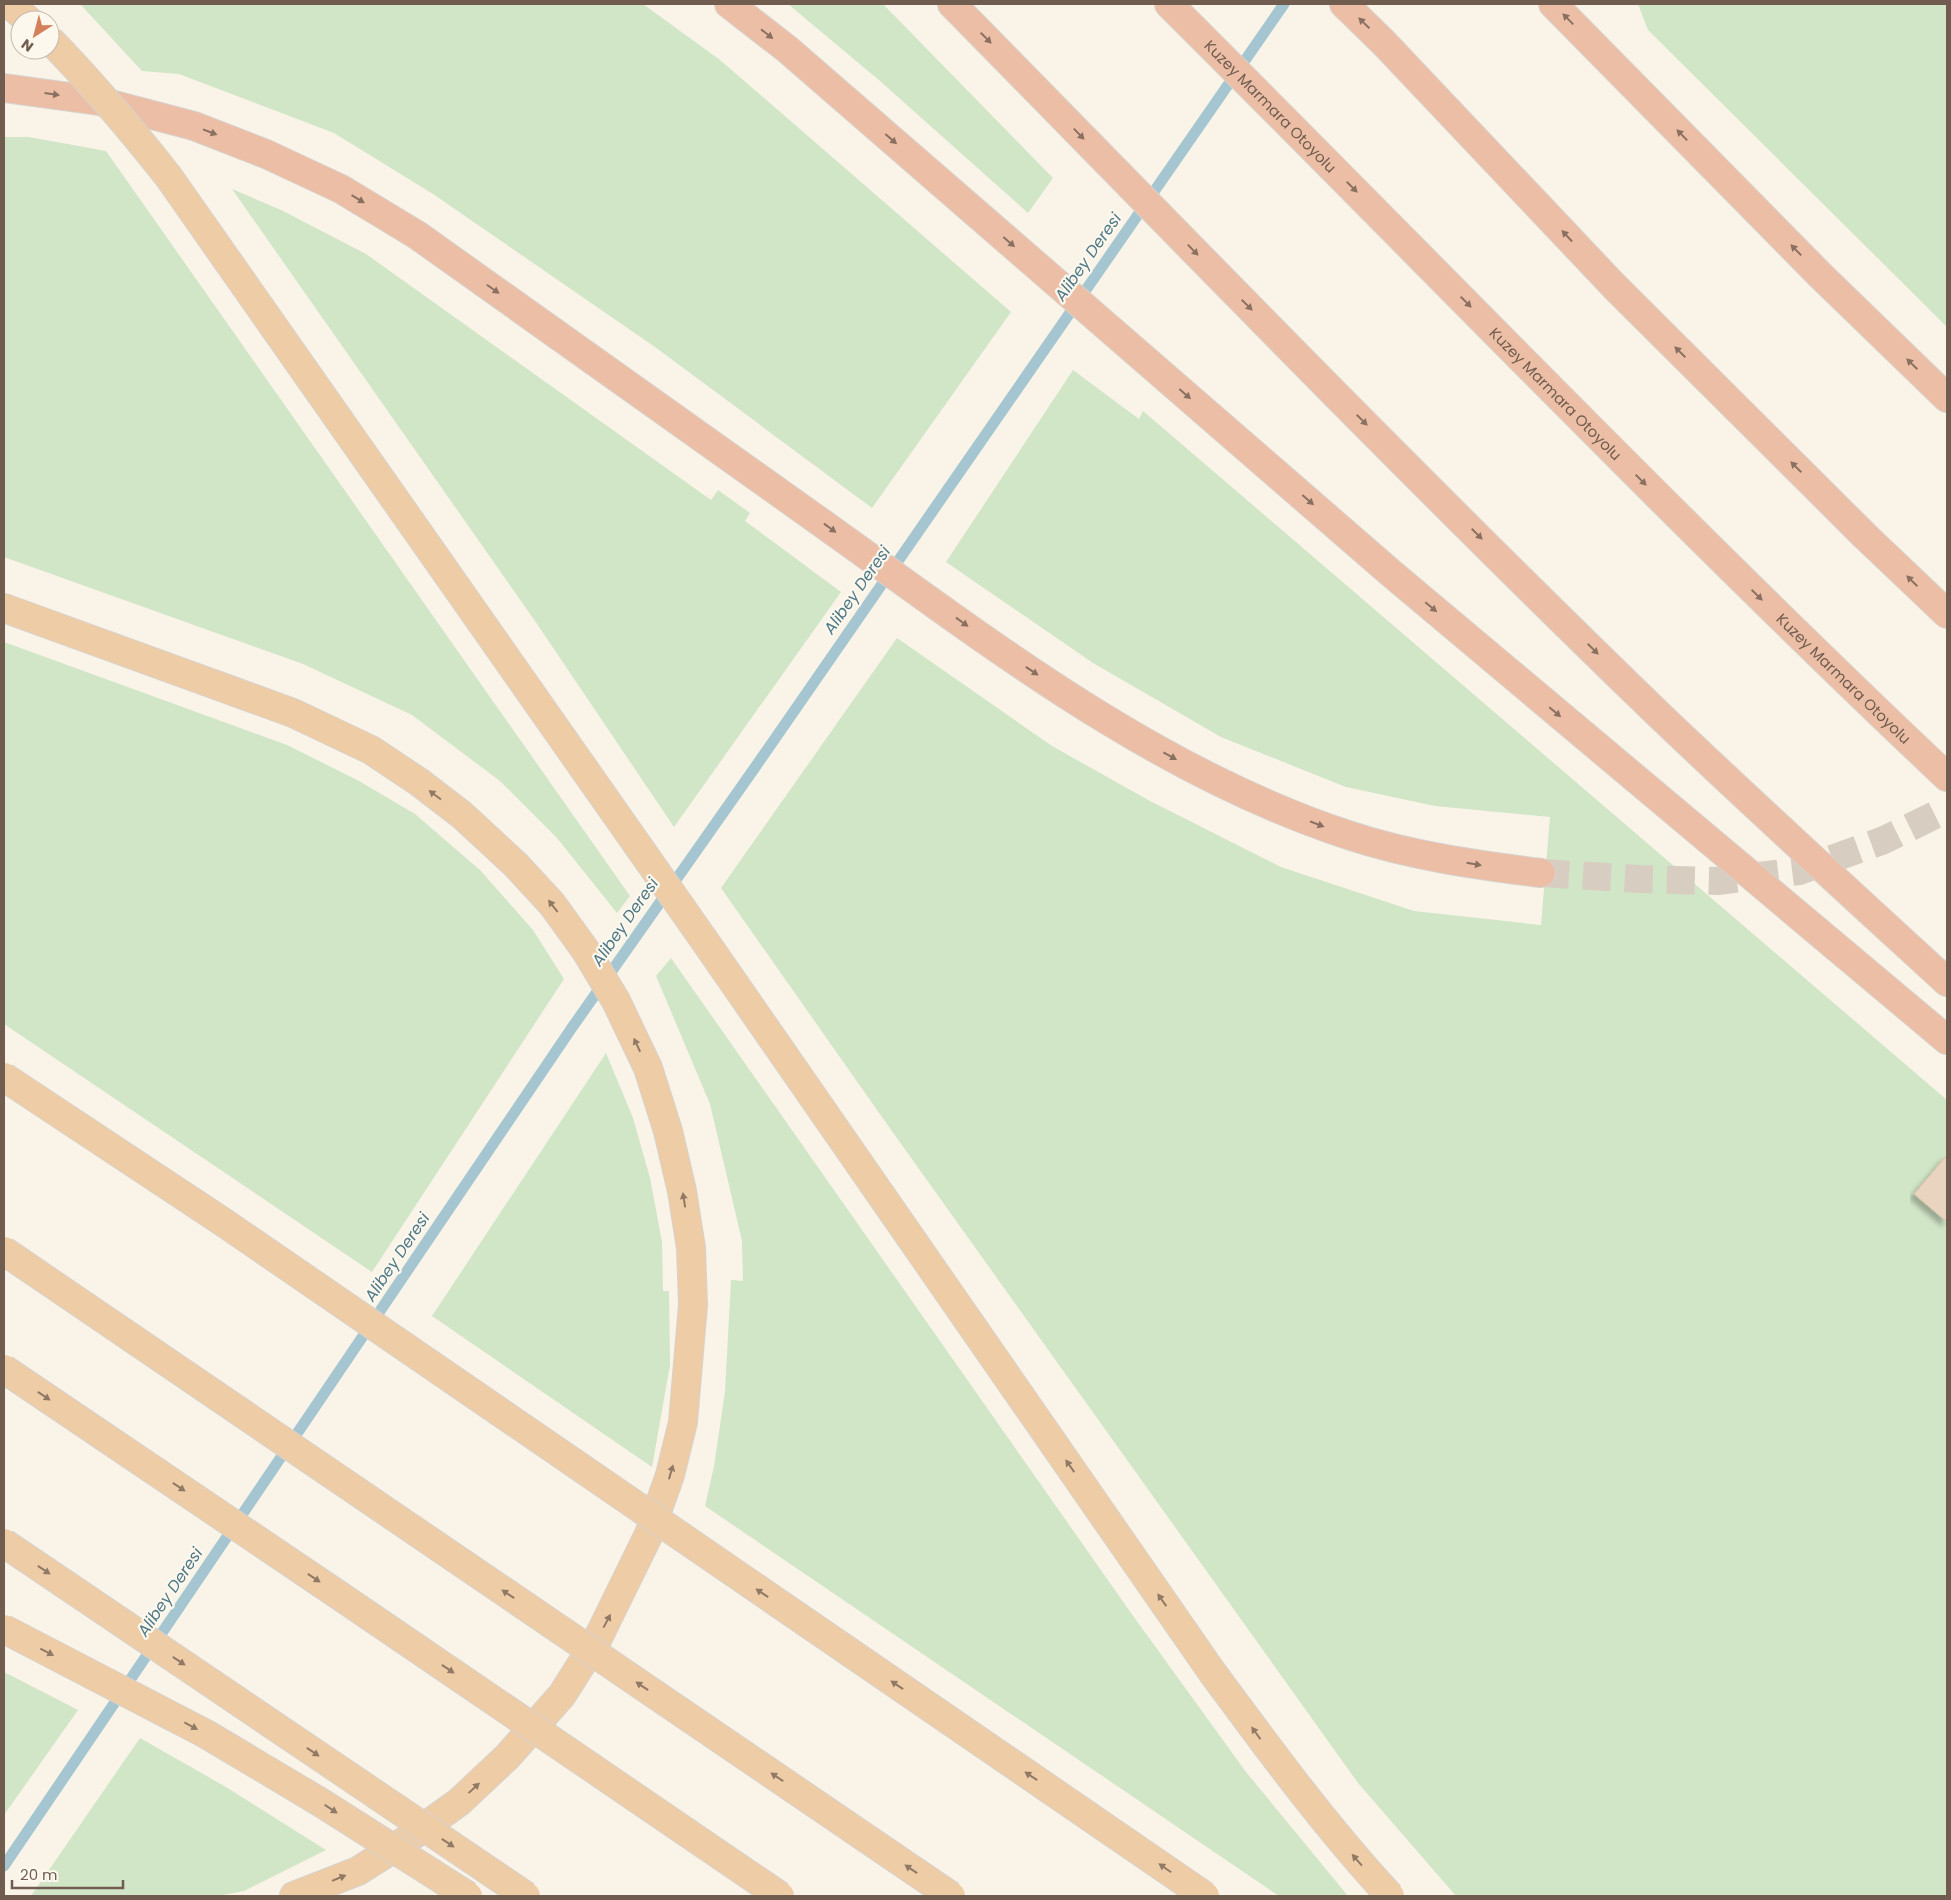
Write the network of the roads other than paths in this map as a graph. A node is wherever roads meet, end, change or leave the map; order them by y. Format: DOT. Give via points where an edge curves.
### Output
graph roads {
  1 [pos="729,4"];
  2 [pos="952,4"];
  3 [pos="1169,4"];
  4 [pos="1344,4"];
  5 [pos="1554,4"];
  6 [pos="60,50"];
  7 [pos="4,88"];
  8 [pos="1947,398"];
  9 [pos="4,608"];
  10 [pos="1947,614"];
  11 [pos="1947,777"];
  12 [pos="1542,873"];
  13 [pos="1947,982"];
  14 [pos="1947,1040"];
  15 [pos="4,1077"];
  16 [pos="4,1251"];
  17 [pos="4,1369"];
  18 [pos="4,1543"];
  19 [pos="4,1629"];
  20 [pos="294,1896"];
  21 [pos="468,1896"];
  22 [pos="526,1896"];
  23 [pos="780,1896"];
  24 [pos="951,1896"];
  25 [pos="1205,1896"];
  26 [pos="1390,1896"];
  1 -- 14 [label="highway, one-way" via="787,49 1406,586"];
  2 -- 13 [label="highway, one-way" via="1653,709"];
  3 -- 11 [label="highway, Kuzey Marmara Otoyolu, one-way" via="1698,537"];
  10 -- 4 [label="highway, one-way" via="1614,286"];
  8 -- 5 [label="highway, one-way" via="1820,275"];
  26 -- 6 [label="highway, one-way, bridge" via="1278,1762 1212,1672 725,969 168,176 116,111"];
  7 -- 12 [label="highway, one-way" via="99,101 194,126 342,189 418,235 991,644 1114,725 1229,788 1350,836 1422,855"];
  20 -- 9 [label="highway, one-way" via="358,1871 459,1802 507,1758 562,1695 598,1638 649,1534 670,1474 683,1422 693,1305 692,1248 682,1191 648,1068 616,1001 552,904 462,815 372,750 293,713"];
  25 -- 15 [label="highway, one-way, bridge" via="224,1222"];
  24 -- 16 [label="highway, one-way, bridge"];
  17 -- 23 [label="highway, one-way, bridge"];
  18 -- 22 [label="highway, one-way, bridge"];
  19 -- 21 [label="highway, one-way, bridge" via="206,1734"];
}
